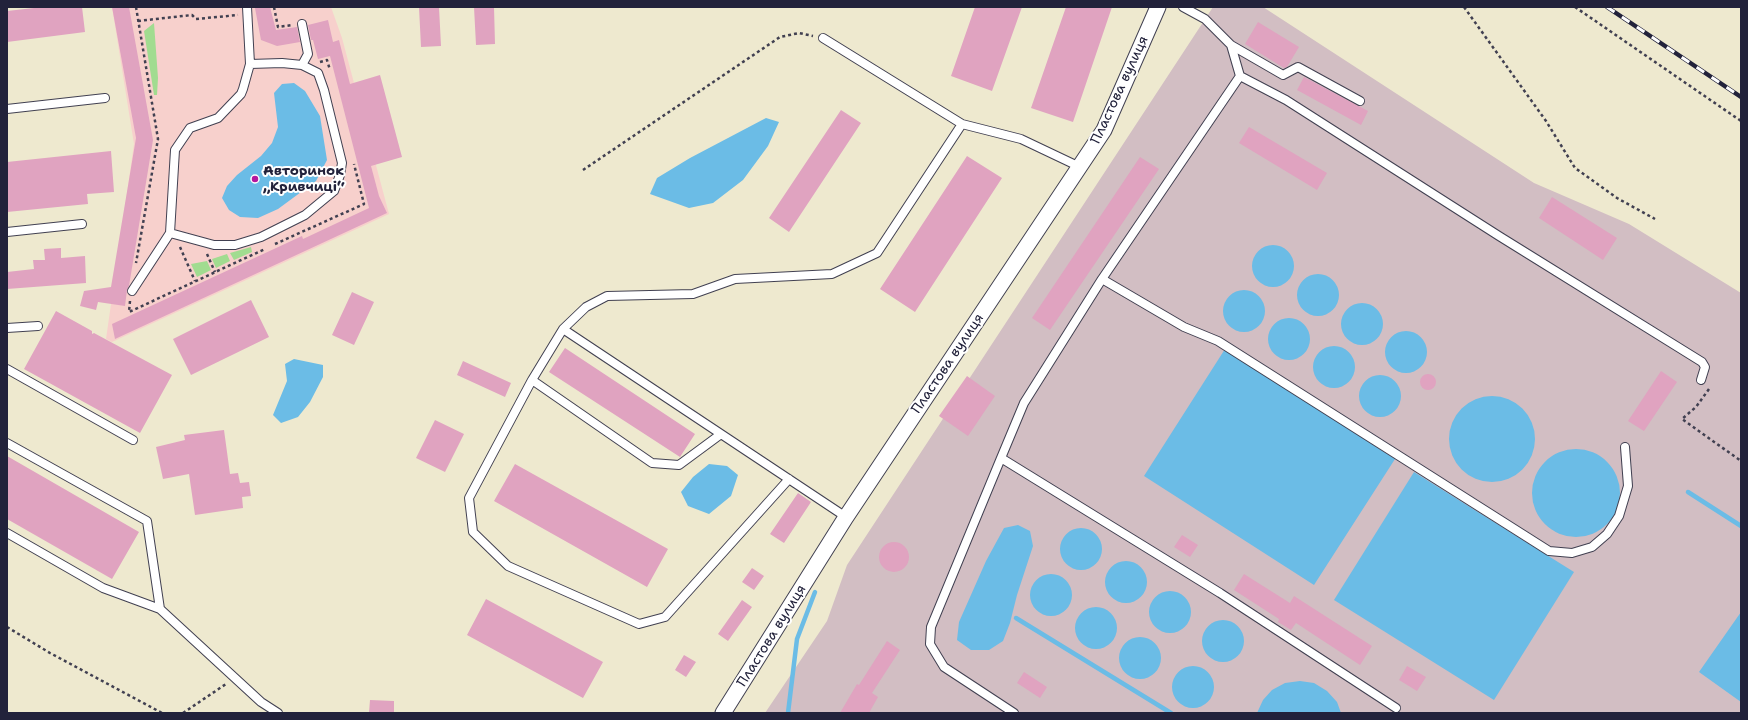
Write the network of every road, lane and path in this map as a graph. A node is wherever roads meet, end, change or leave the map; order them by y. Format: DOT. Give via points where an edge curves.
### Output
graph roads {
  1 [pos="136,7"];
  2 [pos="274,7"];
  3 [pos="1158,7"];
  4 [pos="1184,7"];
  5 [pos="1464,7"];
  6 [pos="1576,7"];
  7 [pos="247,10"];
  8 [pos="138,21"];
  9 [pos="302,24"];
  10 [pos="822,38"];
  11 [pos="1231,45"];
  12 [pos="250,64"];
  13 [pos="302,65"];
  14 [pos="1240,76"];
  15 [pos="104,98"];
  16 [pos="152,99"];
  17 [pos="1360,101"];
  18 [pos="7,109"];
  19 [pos="1741,121"];
  20 [pos="962,124"];
  21 [pos="1080,167"];
  22 [pos="583,170"];
  23 [pos="1655,219"];
  24 [pos="82,224"];
  25 [pos="7,232"];
  26 [pos="172,234"];
  27 [pos="1102,279"];
  28 [pos="195,281"];
  29 [pos="132,291"];
  30 [pos="38,326"];
  31 [pos="7,328"];
  32 [pos="563,329"];
  33 [pos="7,369"];
  34 [pos="532,380"];
  35 [pos="1701,380"];
  36 [pos="1713,382"];
  37 [pos="721,434"];
  38 [pos="133,440"];
  39 [pos="7,443"];
  40 [pos="1625,447"];
  41 [pos="1001,458"];
  42 [pos="1741,461"];
  43 [pos="789,479"];
  44 [pos="846,517"];
  45 [pos="7,533"];
  46 [pos="160,609"];
  47 [pos="7,627"];
  48 [pos="235,677"];
  49 [pos="1396,708"];
  50 [pos="162,713"];
  51 [pos="183,713"];
  52 [pos="278,713"];
  53 [pos="723,713"];
  54 [pos="1014,713"];
  1 -- 8 [label="path"];
  2 -- 9 [label="path" via="278,26"];
  3 -- 21 [label="street, Пластова вулиця" via="1104,130"];
  4 -- 11 [label="lane" via="1205,20"];
  5 -- 23 [label="path" via="1546,121 1575,168 1617,198"];
  6 -- 19 [label="path"];
  7 -- 8 [label="path" via="196,19 192,15"];
  7 -- 12 [label="lane"];
  8 -- 16 [label="path"];
  9 -- 13 [label="lane" via="308,54"];
  10 -- 20 [label="lane"];
  10 -- 22 [label="path" via="800,33 780,37"];
  11 -- 14 [label="lane"];
  11 -- 17 [label="lane" via="1283,75 1298,67"];
  12 -- 13 [label="lane"];
  12 -- 26 [label="lane" via="240,94 218,118 190,128 175,150"];
  13 -- 26 [label="lane" via="318,73 324,90 342,163 334,191 305,215 261,237 235,245 214,245"];
  14 -- 27 [label="lane"];
  14 -- 35 [label="lane" via="1286,100 1702,362 1705,367"];
  15 -- 18 [label="lane"];
  20 -- 21 [label="lane" via="1021,139"];
  20 -- 32 [label="lane" via="877,253 832,274 735,280 693,294 607,296 586,307"];
  21 -- 44 [label="street, Пластова вулиця"];
  24 -- 25 [label="lane"];
  26 -- 28 [label="path"];
  26 -- 29 [label="lane"];
  27 -- 40 [label="lane" via="1184,326 1218,341 1549,551 1572,553 1592,547 1607,534 1620,516 1628,486"];
  27 -- 41 [label="lane" via="1024,403"];
  30 -- 31 [label="lane"];
  32 -- 34 [label="lane"];
  32 -- 37 [label="lane"];
  33 -- 38 [label="lane"];
  34 -- 37 [label="lane" via="652,463 679,465"];
  34 -- 43 [label="lane" via="469,498 473,532 508,566 639,624 665,616"];
  36 -- 42 [label="path" via="1696,407 1682,419"];
  37 -- 43 [label="lane"];
  39 -- 46 [label="lane" via="147,521"];
  41 -- 49 [label="lane" via="1220,593"];
  41 -- 54 [label="lane" via="931,627 930,644 944,667"];
  43 -- 44 [label="lane"];
  44 -- 53 [label="street, Пластова вулиця"];
  45 -- 46 [label="lane" via="103,588"];
  46 -- 48 [label="lane"];
  47 -- 50 [label="path"];
  48 -- 51 [label="path"];
  48 -- 52 [label="lane" via="260,702"];
}
